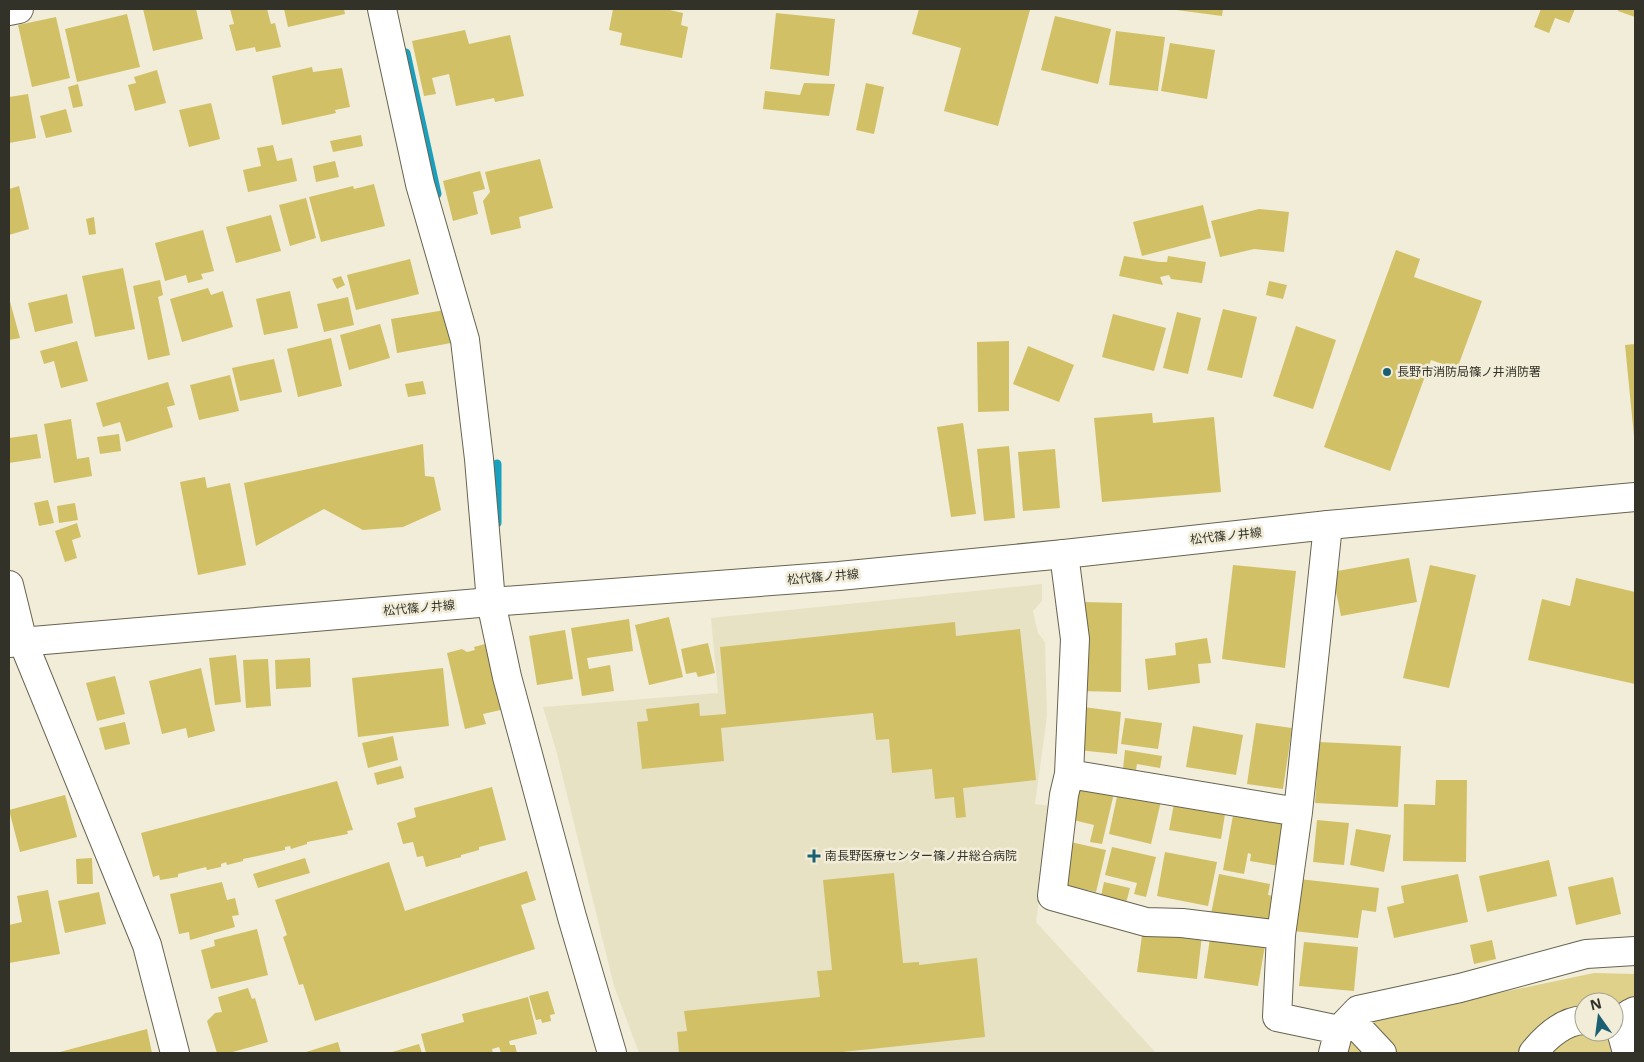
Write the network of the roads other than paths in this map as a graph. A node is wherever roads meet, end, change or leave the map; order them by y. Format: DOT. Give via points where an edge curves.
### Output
graph roads {
  1 [pos="19,9"];
  2 [pos="382,9"];
  3 [pos="9,11"];
  4 [pos="1635,497"];
  5 [pos="1328,525"];
  6 [pos="1064,554"];
  7 [pos="9,585"];
  8 [pos="491,602"];
  9 [pos="16,643"];
  10 [pos="1069,774"];
  11 [pos="1298,812"];
  12 [pos="1281,935"];
  13 [pos="1635,951"];
  14 [pos="1625,1016"];
  15 [pos="1574,1022"];
  16 [pos="1341,1034"];
  17 [pos="175,1053"];
  18 [pos="612,1053"];
  19 [pos="1382,1053"];
  20 [pos="1533,1053"];
  21 [pos="1632,1053"];
  1 -- 3 [label="street"];
  2 -- 8 [label="street" via="420,184 465,340"];
  4 -- 5 [label="street, 松代篠ノ井線"];
  5 -- 6 [label="street, 松代篠ノ井線"];
  5 -- 11 [label="street"];
  6 -- 8 [label="street, 松代篠ノ井線" via="839,576"];
  6 -- 10 [label="street" via="1075,639"];
  7 -- 9 [label="street"];
  8 -- 9 [label="street, 松代篠ノ井線"];
  8 -- 18 [label="street" via="506,677"];
  9 -- 17 [label="street" via="147,945"];
  10 -- 11 [label="street"];
  10 -- 12 [label="street" via="1052,896 1146,922"];
  11 -- 12 [label="street"];
  12 -- 16 [label="street" via="1277,1017"];
  13 -- 16 [label="street" via="1586,954 1460,988 1358,1010"];
  14 -- 21 [label="street" via="1621,1031 1626,1049"];
  15 -- 20 [label="street" via="1548,1035"];
  16 -- 19 [label="street"];
}
